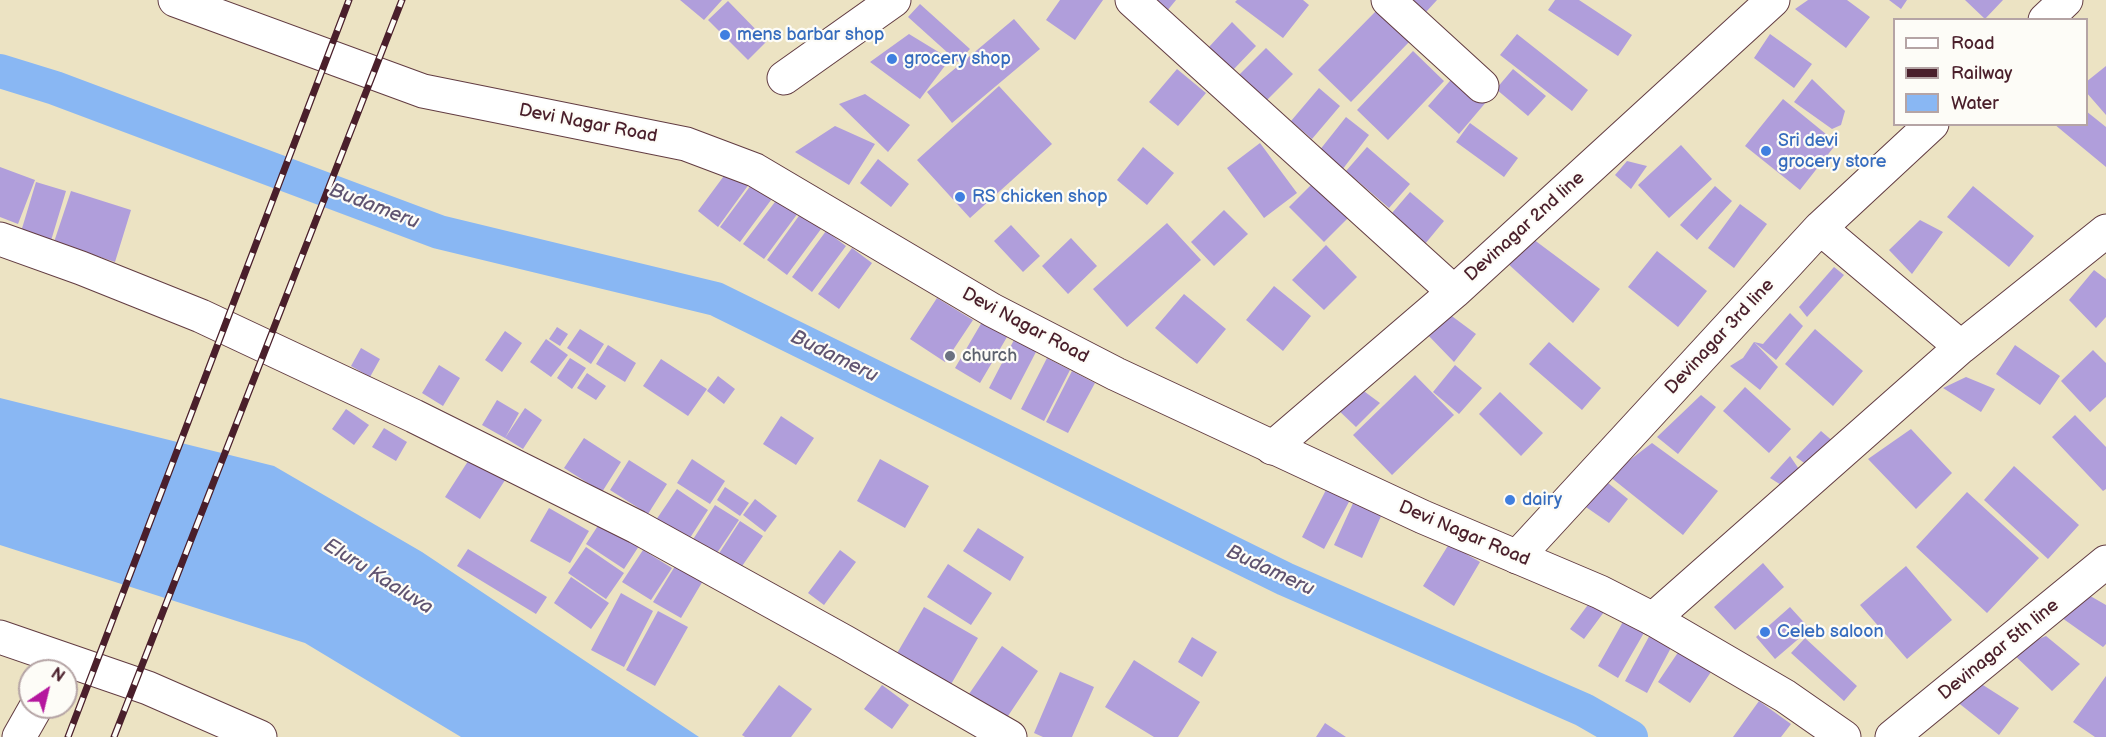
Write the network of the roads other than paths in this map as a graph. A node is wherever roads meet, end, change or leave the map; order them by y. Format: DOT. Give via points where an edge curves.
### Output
graph roads {
  1 [pos="175,0"];
  2 [pos="894,0"];
  3 [pos="1132,0"];
  4 [pos="1388,0"];
  5 [pos="1773,0"];
  6 [pos="2066,0"];
  7 [pos="2047,18"];
  8 [pos="784,78"];
  9 [pos="1482,86"];
  10 [pos="1930,126"];
  11 [pos="1820,228"];
  12 [pos="2106,231"];
  13 [pos="0,239"];
  14 [pos="1454,292"];
  15 [pos="1961,347"];
  16 [pos="1272,448"];
  17 [pos="1517,557"];
  18 [pos="2106,562"];
  19 [pos="1653,619"];
  20 [pos="0,638"];
  21 [pos="46,659"];
  22 [pos="78,670"];
  23 [pos="29,719"];
  24 [pos="19,737"];
  25 [pos="260,737"];
  26 [pos="1010,737"];
  27 [pos="1844,737"];
  28 [pos="1892,737"];
  1 -- 16 [label="street, Devi Nagar Road" via="423,91 686,144 755,170 992,310"];
  2 -- 8 [label="street"];
  3 -- 14 [label="street"];
  4 -- 9 [label="street"];
  5 -- 14 [label="street, Devinagar 2nd line"];
  6 -- 7 [label="street"];
  10 -- 11 [label="street, Devinagar 3rd line"];
  11 -- 15 [label="street"];
  11 -- 17 [label="street, Devinagar 3rd line"];
  12 -- 15 [label="street"];
  13 -- 26 [label="street" via="201,316 414,416 637,527"];
  14 -- 16 [label="street, Devinagar 2nd line"];
  15 -- 19 [label="street"];
  16 -- 17 [label="street, Devi Nagar Road"];
  17 -- 19 [label="street, Devi Nagar Road"];
  18 -- 28 [label="street, Devinagar 5th line"];
  19 -- 27 [label="street, Devi Nagar Road" via="1785,696"];
  20 -- 21 [label="street"];
  22 -- 25 [label="street" via="148,688"];
  23 -- 24 [label="street"];
}
